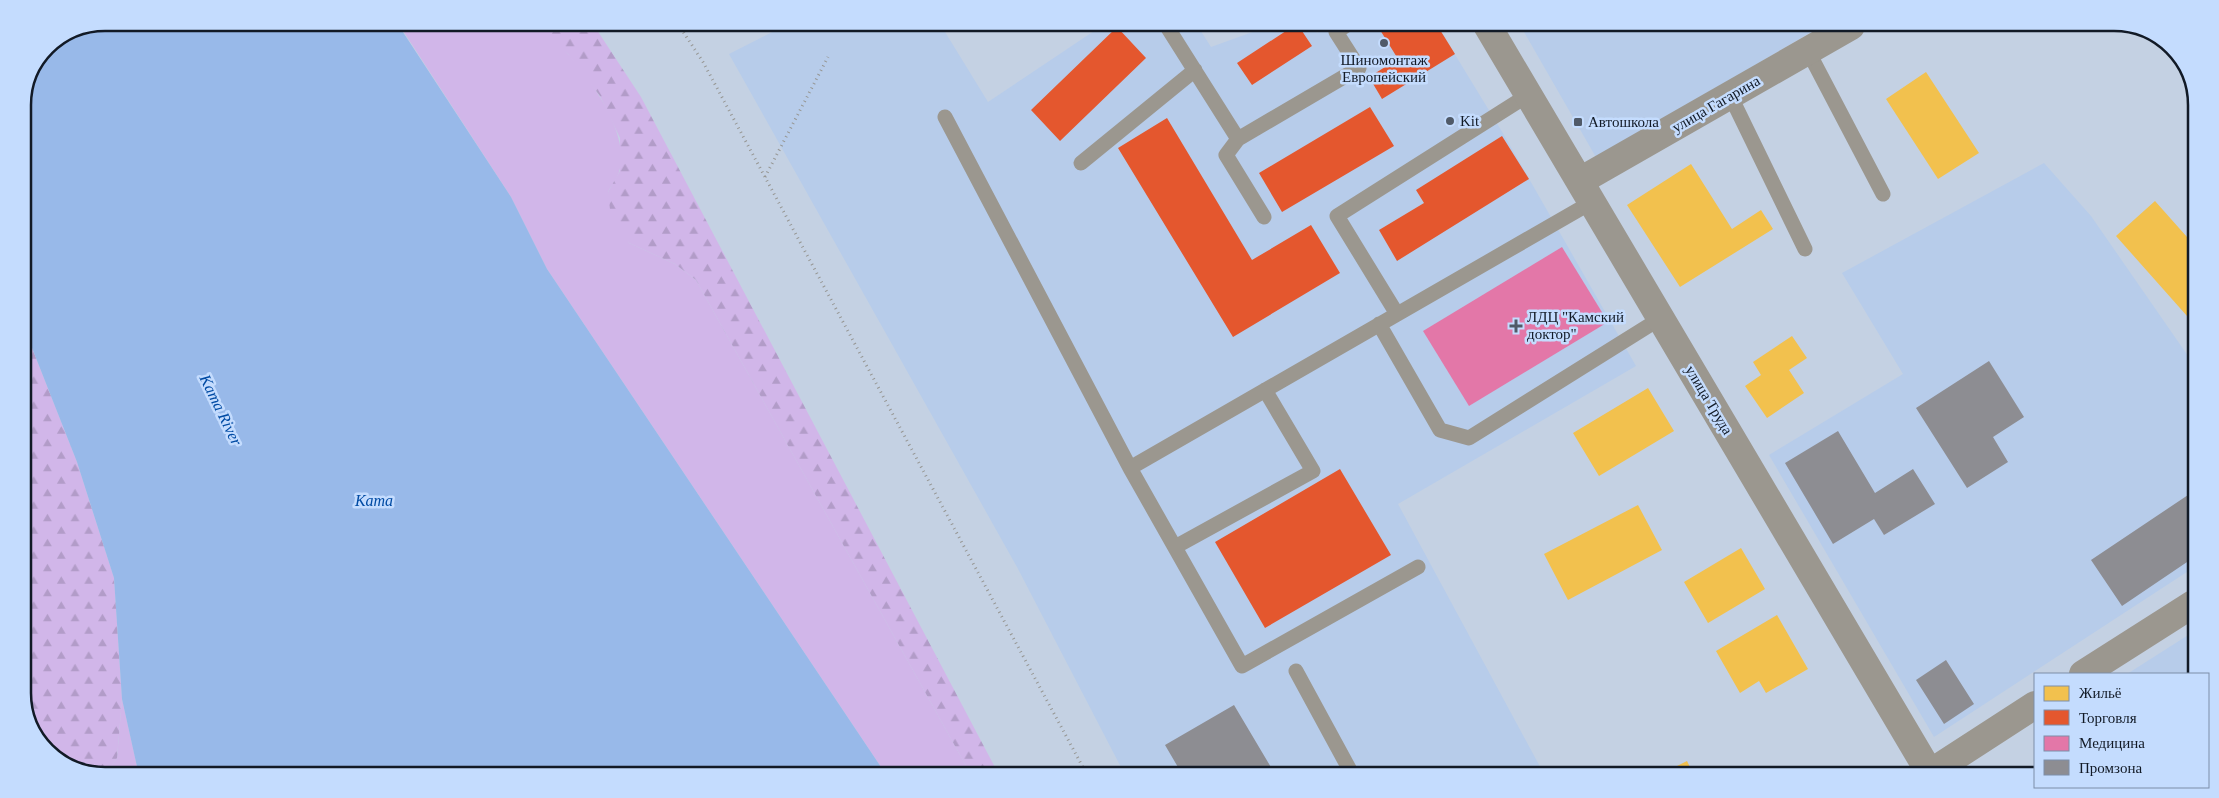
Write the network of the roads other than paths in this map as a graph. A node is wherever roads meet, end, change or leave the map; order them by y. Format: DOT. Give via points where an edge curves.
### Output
graph roads {
  1 [pos="1170,31"];
  2 [pos="1338,31"];
  3 [pos="1491,31"];
  4 [pos="1842,31"];
  5 [pos="1808,51"];
  6 [pos="1195,70"];
  7 [pos="1528,94"];
  8 [pos="1730,96"];
  9 [pos="945,117"];
  10 [pos="1238,139"];
  11 [pos="1081,163"];
  12 [pos="1586,192"];
  13 [pos="1883,194"];
  14 [pos="1264,217"];
  15 [pos="1805,249"];
  16 [pos="1397,314"];
  17 [pos="1661,318"];
  18 [pos="1379,324"];
  19 [pos="1265,390"];
  20 [pos="1130,468"];
  21 [pos="1175,547"];
  22 [pos="1418,567"];
  23 [pos="2188,607"];
  24 [pos="1296,671"];
  25 [pos="2085,673"];
  26 [pos="2034,706"];
  27 [pos="1348,767"];
  28 [pos="1925,767"];
  29 [pos="1940,767"];
  1 -- 6 [label="lane"];
  2 -- 10 [label="lane" via="1359,68"];
  3 -- 7 [label="street, улица Труда"];
  4 -- 5 [label="street, улица Гагарина"];
  5 -- 8 [label="street, улица Гагарина"];
  5 -- 13 [label="lane"];
  6 -- 10 [label="lane"];
  6 -- 11 [label="lane"];
  7 -- 12 [label="street, улица Труда"];
  7 -- 16 [label="lane" via="1337,216"];
  8 -- 12 [label="street, улица Гагарина"];
  8 -- 15 [label="lane"];
  9 -- 20 [label="lane"];
  10 -- 14 [label="lane" via="1226,155"];
  12 -- 16 [label="lane"];
  12 -- 17 [label="street, улица Труда"];
  16 -- 18 [label="lane"];
  17 -- 18 [label="lane" via="1469,438 1440,430"];
  17 -- 28 [label="street, улица Труда"];
  18 -- 19 [label="lane"];
  19 -- 20 [label="lane"];
  19 -- 21 [label="lane" via="1313,471"];
  20 -- 21 [label="lane"];
  21 -- 22 [label="lane" via="1242,666"];
  23 -- 25 [label="street"];
  24 -- 27 [label="lane"];
  26 -- 29 [label="street"];
}
